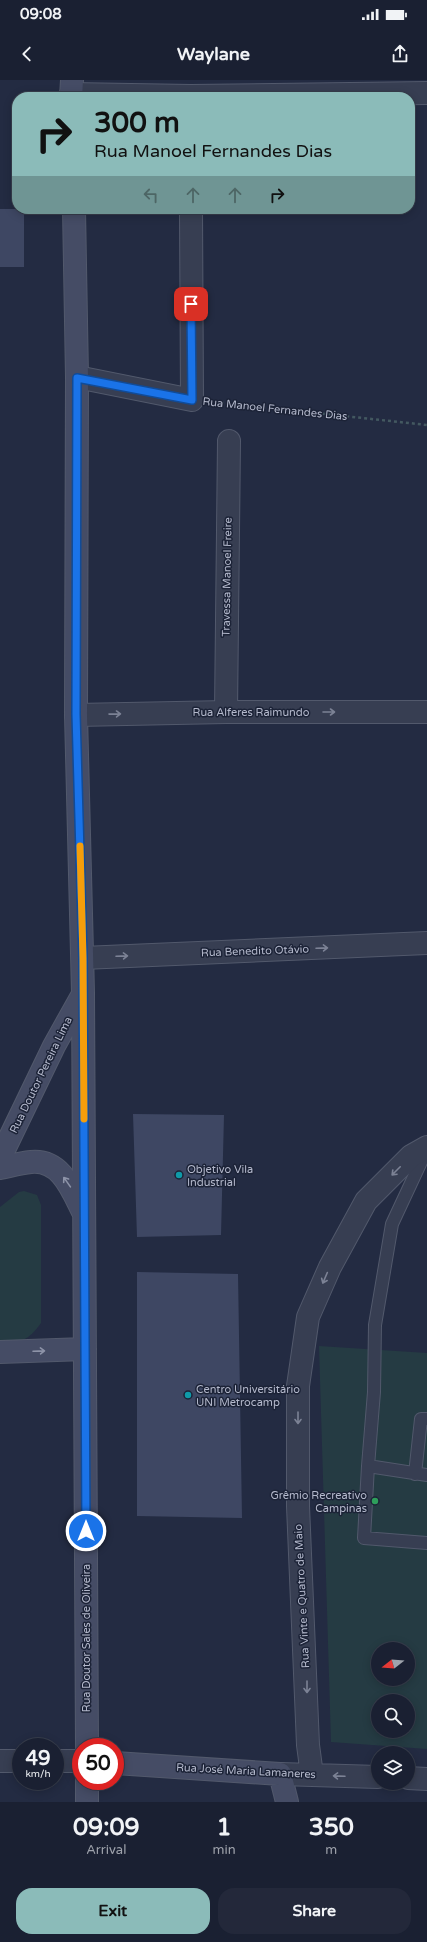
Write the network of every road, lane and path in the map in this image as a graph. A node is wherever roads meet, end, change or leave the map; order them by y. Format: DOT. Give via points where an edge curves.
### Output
graph roads {
  1 [pos="71,90"];
  2 [pos="105,92"];
  3 [pos="415,93"];
  4 [pos="427,93"];
  5 [pos="74,214"];
  6 [pos="191,214"];
  7 [pos="77,378"];
  8 [pos="192,400"];
  9 [pos="427,425"];
  10 [pos="229,441"];
  11 [pos="226,712"];
  12 [pos="427,712"];
  13 [pos="76,714"];
  14 [pos="427,943"];
  15 [pos="83,958"];
  16 [pos="84,992"];
  17 [pos="427,1148"];
  18 [pos="0,1158"];
  19 [pos="0,1168"];
  20 [pos="85,1216"];
  21 [pos="85,1349"];
  22 [pos="0,1352"];
  23 [pos="427,1419"];
  24 [pos="368,1466"];
  25 [pos="421,1474"];
  26 [pos="427,1543"];
  27 [pos="87,1738"];
  28 [pos="0,1761"];
  29 [pos="12,1761"];
  30 [pos="124,1764"];
  31 [pos="280,1774"];
  32 [pos="312,1775"];
  33 [pos="371,1777"];
  34 [pos="415,1778"];
  35 [pos="427,1779"];
  36 [pos="87,1790"];
  37 [pos="87,1802"];
  38 [pos="287,1802"];
  1 -- 2 [label="street"];
  3 -- 4 [label="street"];
  5 -- 7 [label="main road, Rua Doutor Sales de Oliveira"];
  6 -- 8 [label="street"];
  7 -- 8 [label="street, Rua Manoel Fernandes Dias"];
  7 -- 13 [label="main road, Rua Doutor Sales de Oliveira"];
  8 -- 9 [label="path, Rua Manoel Fernandes Dias"];
  10 -- 11 [label="street, Travessa Manoel Freire"];
  11 -- 12 [label="street, Rua Alferes Raimundo, one-way"];
  13 -- 11 [label="street, Rua Alferes Raimundo, one-way"];
  13 -- 15 [label="main road, Rua Doutor Sales de Oliveira"];
  15 -- 14 [label="street, Rua Benedito Otávio, one-way"];
  15 -- 16 [label="main road, Rua Doutor Sales de Oliveira"];
  16 -- 18 [label="main road, Rua Doutor Pereira Lima" via="54,1046"];
  16 -- 20 [label="main road, Rua Doutor Sales de Oliveira"];
  17 -- 24 [label="lane" via="392,1224 375,1325 374,1392"];
  17 -- 32 [label="street, Rua Vinte e Quatro de Maio, one-way" via="411,1156 366,1201 330,1266 308,1318 298,1386 298,1506 307,1680 307,1730"];
  20 -- 19 [label="main road, one-way" via="69,1184 56,1167 32,1161"];
  20 -- 21 [label="main road, Rua Doutor Sales de Oliveira"];
  22 -- 21 [label="main road, one-way"];
  21 -- 27 [label="main road, Rua Doutor Sales de Oliveira"];
  23 -- 25 [label="lane" via="421,1419"];
  24 -- 25 [label="lane"];
  24 -- 26 [label="lane" via="364,1538"];
  28 -- 29 [label="street"];
  30 -- 31 [label="main road, Rua José Maria Lamaneres"];
  31 -- 32 [label="street, Rua José Maria Lamaneres"];
  31 -- 38 [label="main road"];
  33 -- 32 [label="street, Rua José Maria Lamaneres, one-way"];
  34 -- 35 [label="street"];
  36 -- 37 [label="main road"];
}
